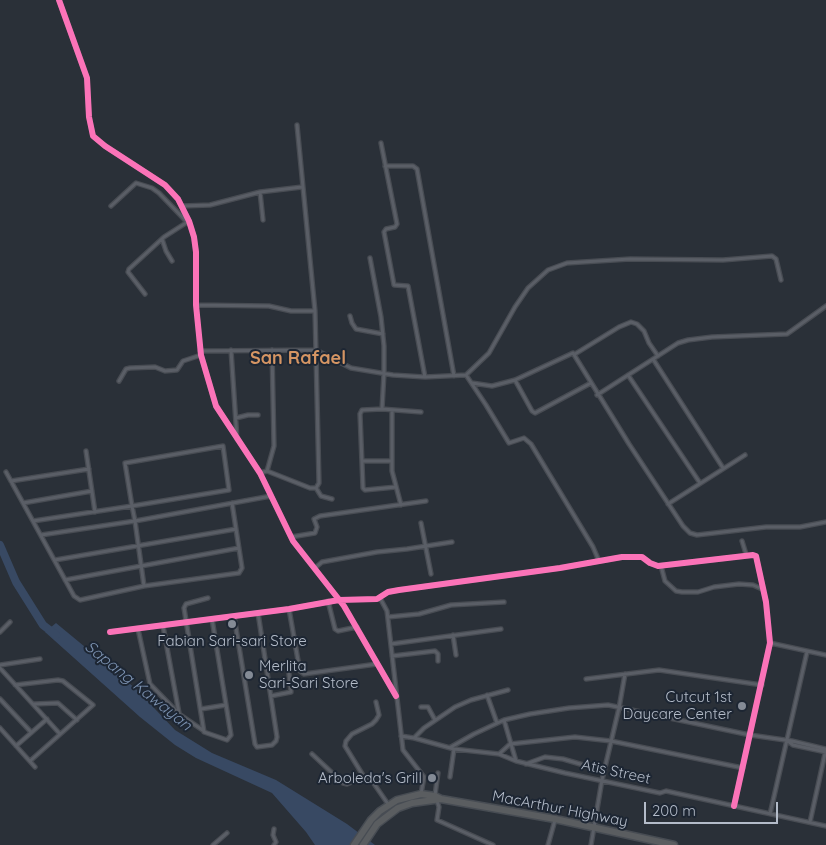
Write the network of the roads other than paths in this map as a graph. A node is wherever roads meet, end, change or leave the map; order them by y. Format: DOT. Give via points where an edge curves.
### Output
graph roads {
  1 [pos="59,0"];
  2 [pos="296,125"];
  3 [pos="381,142"];
  4 [pos="385,166"];
  5 [pos="302,187"];
  6 [pos="260,192"];
  7 [pos="111,206"];
  8 [pos="182,206"];
  9 [pos="264,220"];
  10 [pos="188,222"];
  11 [pos="162,238"];
  12 [pos="370,258"];
  13 [pos="172,261"];
  14 [pos="781,280"];
  15 [pos="145,294"];
  16 [pos="196,305"];
  17 [pos="826,306"];
  18 [pos="315,311"];
  19 [pos="350,316"];
  20 [pos="383,334"];
  21 [pos="231,350"];
  22 [pos="272,350"];
  23 [pos="316,350"];
  24 [pos="200,353"];
  25 [pos="575,354"];
  26 [pos="658,356"];
  27 [pos="653,359"];
  28 [pos="384,373"];
  29 [pos="466,375"];
  30 [pos="628,375"];
  31 [pos="454,376"];
  32 [pos="425,377"];
  33 [pos="515,380"];
  34 [pos="119,381"];
  35 [pos="472,383"];
  36 [pos="591,383"];
  37 [pos="598,395"];
  38 [pos="382,409"];
  39 [pos="392,410"];
  40 [pos="421,412"];
  41 [pos="258,415"];
  42 [pos="236,418"];
  43 [pos="237,440"];
  44 [pos="86,451"];
  45 [pos="745,455"];
  46 [pos="364,461"];
  47 [pos="392,461"];
  48 [pos="723,468"];
  49 [pos="89,469"];
  50 [pos="267,471"];
  51 [pos="6,472"];
  52 [pos="260,473"];
  53 [pos="11,481"];
  54 [pos="700,483"];
  55 [pos="396,487"];
  56 [pos="316,488"];
  57 [pos="92,490"];
  58 [pos="271,496"];
  59 [pos="332,499"];
  60 [pos="426,501"];
  61 [pos="23,503"];
  62 [pos="232,503"];
  63 [pos="668,504"];
  64 [pos="401,505"];
  65 [pos="132,506"];
  66 [pos="95,512"];
  67 [pos="34,521"];
  68 [pos="135,521"];
  69 [pos="826,522"];
  70 [pos="421,523"];
  71 [pos="236,528"];
  72 [pos="41,535"];
  73 [pos="291,537"];
  74 [pos="742,541"];
  75 [pos="452,542"];
  76 [pos="138,546"];
  77 [pos="425,546"];
  78 [pos="239,548"];
  79 [pos="746,554"];
  80 [pos="54,560"];
  81 [pos="600,561"];
  82 [pos="141,566"];
  83 [pos="661,566"];
  84 [pos="315,568"];
  85 [pos="431,574"];
  86 [pos="66,580"];
  87 [pos="761,581"];
  88 [pos="753,585"];
  89 [pos="144,586"];
  90 [pos="763,589"];
  91 [pos="208,598"];
  92 [pos="380,598"];
  93 [pos="339,600"];
  94 [pos="328,602"];
  95 [pos="504,602"];
  96 [pos="289,609"];
  97 [pos="258,613"];
  98 [pos="234,616"];
  99 [pos="388,617"];
  100 [pos="212,619"];
  101 [pos="10,622"];
  102 [pos="186,622"];
  103 [pos="162,626"];
  104 [pos="357,627"];
  105 [pos="138,629"];
  106 [pos="501,629"];
  107 [pos="0,632"];
  108 [pos="110,632"];
  109 [pos="452,635"];
  110 [pos="770,643"];
  111 [pos="391,644"];
  112 [pos="807,652"];
  113 [pos="826,655"];
  114 [pos="392,656"];
  115 [pos="456,656"];
  116 [pos="40,659"];
  117 [pos="438,661"];
  118 [pos="378,664"];
  119 [pos="0,666"];
  120 [pos="2,673"];
  121 [pos="289,674"];
  122 [pos="625,674"];
  123 [pos="586,679"];
  124 [pos="15,685"];
  125 [pos="762,685"];
  126 [pos="508,690"];
  127 [pos="487,695"];
  128 [pos="271,696"];
  129 [pos="396,696"];
  130 [pos="0,699"];
  131 [pos="376,702"];
  132 [pos="34,704"];
  133 [pos="226,705"];
  134 [pos="421,707"];
  135 [pos="620,708"];
  136 [pos="200,709"];
  137 [pos="179,714"];
  138 [pos="47,719"];
  139 [pos="77,720"];
  140 [pos="435,720"];
  141 [pos="504,720"];
  142 [pos="497,723"];
  143 [pos="0,728"];
  144 [pos="31,732"];
  145 [pos="204,732"];
  146 [pos="60,734"];
  147 [pos="750,735"];
  148 [pos="402,736"];
  149 [pos="414,738"];
  150 [pos="612,741"];
  151 [pos="788,741"];
  152 [pos="510,744"];
  153 [pos="16,746"];
  154 [pos="453,748"];
  155 [pos="826,751"];
  156 [pos="312,754"];
  157 [pos="498,754"];
  158 [pos="30,761"];
  159 [pos="516,761"];
  160 [pos="526,764"];
  161 [pos="36,767"];
  162 [pos="743,768"];
  163 [pos="604,771"];
  164 [pos="438,773"];
  165 [pos="364,777"];
  166 [pos="450,777"];
  167 [pos="602,780"];
  168 [pos="421,794"];
  169 [pos="438,798"];
  170 [pos="389,804"];
  171 [pos="734,806"];
  172 [pos="770,814"];
  173 [pos="555,819"];
  174 [pos="374,822"];
  175 [pos="810,822"];
  176 [pos="826,826"];
  177 [pos="595,828"];
  178 [pos="274,829"];
  179 [pos="227,833"];
  180 [pos="212,845"];
  181 [pos="274,845"];
  182 [pos="354,845"];
  183 [pos="363,845"];
  184 [pos="493,845"];
  185 [pos="548,845"];
  186 [pos="591,845"];
  187 [pos="674,845"];
  1 -- 8 [label="street" via="87,78 89,117 94,136 165,185"];
  2 -- 5 [label="street"];
  3 -- 4 [label="street"];
  4 -- 31 [label="street" via="413,166 417,170"];
  4 -- 32 [label="street" via="397,224 385,231 394,285 408,286"];
  5 -- 6 [label="street"];
  5 -- 18 [label="street"];
  6 -- 8 [label="street" via="210,205"];
  6 -- 9 [label="street"];
  7 -- 10 [label="street" via="136,183 159,193"];
  8 -- 10 [label="street"];
  10 -- 11 [label="street"];
  10 -- 16 [label="street" via="196,252"];
  11 -- 13 [label="street"];
  11 -- 15 [label="street" via="128,271"];
  12 -- 20 [label="street"];
  14 -- 29 [label="street" via="776,259 772,256 567,263 548,270 528,288 489,353"];
  16 -- 18 [label="street" via="269,306 291,311"];
  16 -- 24 [label="street"];
  17 -- 26 [label="street" via="787,334 688,340"];
  18 -- 23 [label="street"];
  19 -- 20 [label="street" via="356,330"];
  20 -- 28 [label="street"];
  21 -- 22 [label="street"];
  21 -- 24 [label="street"];
  21 -- 42 [label="street"];
  22 -- 23 [label="street"];
  22 -- 50 [label="street" via="274,446"];
  23 -- 28 [label="street" via="351,368"];
  23 -- 56 [label="street" via="319,483"];
  24 -- 34 [label="street" via="183,361 177,370 165,371 155,367 126,369"];
  24 -- 43 [label="street" via="216,406"];
  25 -- 26 [label="street" via="631,322 644,331"];
  25 -- 33 [label="street"];
  25 -- 36 [label="street"];
  26 -- 27 [label="street"];
  27 -- 30 [label="street"];
  27 -- 48 [label="street"];
  28 -- 32 [label="street"];
  28 -- 38 [label="street"];
  29 -- 31 [label="street"];
  29 -- 35 [label="street"];
  30 -- 37 [label="street"];
  30 -- 54 [label="street"];
  31 -- 32 [label="street"];
  33 -- 35 [label="street" via="492,386"];
  33 -- 36 [label="street" via="535,413"];
  35 -- 81 [label="street" via="509,443 524,438 531,444"];
  36 -- 37 [label="street"];
  37 -- 63 [label="street"];
  38 -- 39 [label="street"];
  38 -- 46 [label="street" via="362,410 360,414"];
  39 -- 40 [label="street"];
  39 -- 47 [label="street"];
  41 -- 42 [label="street"];
  42 -- 43 [label="street"];
  43 -- 52 [label="street"];
  44 -- 49 [label="street"];
  45 -- 48 [label="street"];
  46 -- 47 [label="street"];
  46 -- 55 [label="street" via="364,490"];
  47 -- 55 [label="street"];
  48 -- 54 [label="street"];
  49 -- 53 [label="street"];
  49 -- 57 [label="street"];
  50 -- 52 [label="street"];
  50 -- 56 [label="street"];
  51 -- 53 [label="street"];
  52 -- 58 [label="street"];
  53 -- 61 [label="street"];
  54 -- 63 [label="street"];
  55 -- 64 [label="street"];
  56 -- 59 [label="street" via="320,496"];
  57 -- 61 [label="street"];
  57 -- 66 [label="street"];
  58 -- 62 [label="street"];
  58 -- 73 [label="street"];
  60 -- 64 [label="street"];
  61 -- 67 [label="street"];
  62 -- 68 [label="street"];
  62 -- 71 [label="street"];
  63 -- 69 [label="street" via="686,530 697,535"];
  64 -- 73 [label="street" via="320,516 314,519 315,533"];
  65 -- 65 [label="street" via="125,463 223,446 229,490"];
  65 -- 66 [label="street"];
  65 -- 68 [label="street"];
  66 -- 67 [label="street"];
  67 -- 72 [label="street"];
  68 -- 72 [label="street"];
  68 -- 76 [label="street"];
  70 -- 77 [label="street"];
  71 -- 76 [label="street"];
  71 -- 78 [label="street"];
  72 -- 80 [label="street"];
  73 -- 84 [label="street"];
  74 -- 79 [label="street"];
  75 -- 77 [label="street"];
  76 -- 80 [label="street"];
  76 -- 82 [label="street"];
  77 -- 84 [label="street" via="322,562"];
  77 -- 85 [label="street"];
  78 -- 82 [label="street"];
  78 -- 89 [label="street" via="242,568 239,573"];
  79 -- 83 [label="street"];
  79 -- 87 [label="street" via="756,556"];
  80 -- 86 [label="street"];
  81 -- 83 [label="street" via="640,556 654,566"];
  81 -- 92 [label="street" via="399,590"];
  82 -- 86 [label="street"];
  82 -- 89 [label="street"];
  83 -- 88 [label="street" via="668,584 676,591 698,592 730,584"];
  84 -- 93 [label="street"];
  86 -- 89 [label="street" via="74,596 80,600"];
  87 -- 88 [label="street"];
  87 -- 90 [label="street"];
  88 -- 90 [label="street"];
  90 -- 110 [label="street"];
  91 -- 102 [label="street" via="184,605"];
  92 -- 93 [label="street"];
  92 -- 99 [label="street"];
  93 -- 94 [label="street"];
  93 -- 104 [label="street"];
  94 -- 96 [label="street"];
  94 -- 104 [label="street" via="335,629"];
  95 -- 99 [label="street" via="452,605 419,614"];
  96 -- 97 [label="street"];
  96 -- 118 [label="street" via="300,671 304,674"];
  97 -- 98 [label="street"];
  97 -- 128 [label="street"];
  98 -- 100 [label="street"];
  98 -- 128 [label="street" via="257,747 272,745 276,741"];
  99 -- 111 [label="street"];
  100 -- 102 [label="street"];
  100 -- 133 [label="street"];
  101 -- 107 [label="street"];
  102 -- 103 [label="street"];
  102 -- 136 [label="street"];
  103 -- 105 [label="street"];
  103 -- 137 [label="street"];
  104 -- 118 [label="street"];
  105 -- 108 [label="street"];
  105 -- 137 [label="street" via="150,684"];
  106 -- 109 [label="street"];
  109 -- 111 [label="street"];
  109 -- 115 [label="street"];
  110 -- 112 [label="street"];
  110 -- 125 [label="street"];
  111 -- 114 [label="street"];
  112 -- 113 [label="street"];
  112 -- 151 [label="street"];
  114 -- 117 [label="street" via="435,651"];
  114 -- 129 [label="street"];
  116 -- 119 [label="street"];
  118 -- 129 [label="street"];
  119 -- 120 [label="street"];
  120 -- 124 [label="street"];
  121 -- 128 [label="street" via="292,692"];
  122 -- 123 [label="street"];
  122 -- 125 [label="street" via="659,670"];
  122 -- 135 [label="street"];
  124 -- 132 [label="street"];
  124 -- 139 [label="street" via="62,680 93,705"];
  125 -- 147 [label="street"];
  126 -- 127 [label="street"];
  127 -- 140 [label="street" via="455,707"];
  127 -- 142 [label="street"];
  129 -- 148 [label="street"];
  130 -- 144 [label="street"];
  131 -- 165 [label="street" via="376,720 352,734 345,746"];
  132 -- 138 [label="street"];
  132 -- 139 [label="street" via="58,703"];
  133 -- 136 [label="street"];
  133 -- 145 [label="street" via="230,738 226,740"];
  134 -- 140 [label="street" via="428,707"];
  135 -- 141 [label="street" via="608,705 569,708"];
  135 -- 147 [label="street"];
  135 -- 150 [label="street"];
  136 -- 145 [label="street"];
  137 -- 145 [label="street"];
  138 -- 144 [label="street"];
  138 -- 146 [label="street"];
  139 -- 146 [label="street"];
  140 -- 149 [label="street"];
  141 -- 142 [label="street"];
  141 -- 152 [label="street"];
  142 -- 154 [label="street"];
  143 -- 153 [label="street"];
  144 -- 153 [label="street"];
  146 -- 158 [label="street"];
  147 -- 151 [label="street"];
  147 -- 162 [label="street"];
  148 -- 149 [label="street, Atis Street"];
  148 -- 168 [label="street" via="403,750 424,777"];
  149 -- 154 [label="street, Atis Street"];
  150 -- 152 [label="street" via="575,737"];
  150 -- 162 [label="street"];
  150 -- 163 [label="street"];
  151 -- 155 [label="street" via="793,745"];
  151 -- 172 [label="street"];
  152 -- 157 [label="street"];
  152 -- 159 [label="street"];
  153 -- 158 [label="street"];
  154 -- 157 [label="street, Atis Street"];
  154 -- 166 [label="street"];
  155 -- 175 [label="street"];
  156 -- 165 [label="street" via="343,783"];
  157 -- 159 [label="street, Atis Street"];
  158 -- 161 [label="street"];
  159 -- 160 [label="street, Atis Street"];
  160 -- 163 [label="street" via="545,757 577,762"];
  160 -- 167 [label="street, Atis Street"];
  162 -- 171 [label="street"];
  163 -- 167 [label="street"];
  164 -- 169 [label="street"];
  165 -- 170 [label="street" via="370,778"];
  167 -- 171 [label="street, Atis Street"];
  167 -- 177 [label="street"];
  168 -- 169 [label="highway, MacArthur Highway"];
  168 -- 170 [label="highway, MacArthur Highway"];
  169 -- 173 [label="highway, MacArthur Highway"];
  169 -- 174 [label="highway, MacArthur Highway" via="412,802"];
  169 -- 184 [label="street" via="437,820"];
  170 -- 174 [label="highway, MacArthur Highway"];
  171 -- 172 [label="street, Atis Street"];
  172 -- 175 [label="street, Atis Street"];
  173 -- 177 [label="highway, MacArthur Highway"];
  173 -- 185 [label="street"];
  174 -- 182 [label="highway, MacArthur Highway"];
  174 -- 183 [label="highway, MacArthur Highway"];
  175 -- 176 [label="street, Atis Street"];
  177 -- 186 [label="street"];
  177 -- 187 [label="highway, MacArthur Highway"];
  178 -- 181 [label="street"];
  179 -- 180 [label="street"];
}
